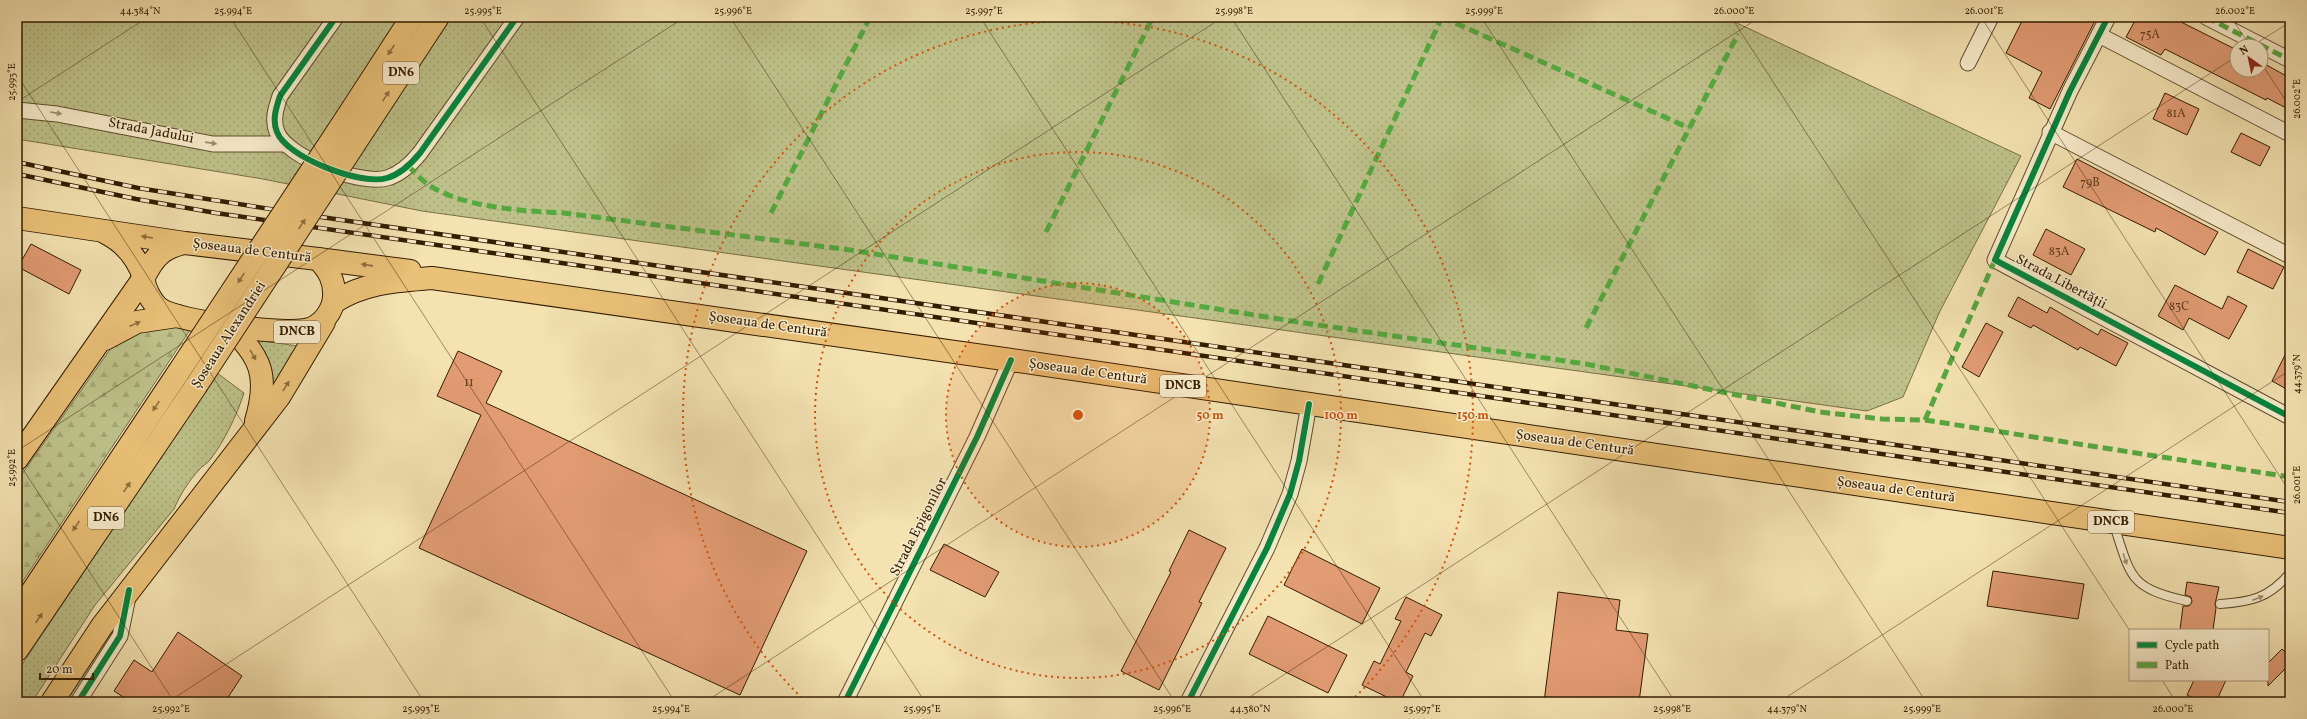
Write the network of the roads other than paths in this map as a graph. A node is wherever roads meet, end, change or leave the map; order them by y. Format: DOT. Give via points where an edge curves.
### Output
graph roads {
  1 [pos="336,17"];
  2 [pos="412,17"];
  3 [pos="438,17"];
  4 [pos="517,17"];
  5 [pos="1991,17"];
  6 [pos="2108,17"];
  7 [pos="2206,17"];
  8 [pos="2099,35"];
  9 [pos="2290,60"];
  10 [pos="1968,63"];
  11 [pos="17,110"];
  12 [pos="2050,132"];
  13 [pos="2290,134"];
  14 [pos="285,144"];
  15 [pos="17,218"];
  16 [pos="101,230"];
  17 [pos="185,243"];
  18 [pos="2290,256"];
  19 [pos="318,259"];
  20 [pos="143,278"];
  21 [pos="432,278"];
  22 [pos="334,302"];
  23 [pos="177,316"];
  24 [pos="324,322"];
  25 [pos="228,325"];
  26 [pos="101,342"];
  27 [pos="1011,360"];
  28 [pos="1309,404"];
  29 [pos="2290,417"];
  30 [pos="254,428"];
  31 [pos="17,459"];
  32 [pos="2113,522"];
  33 [pos="2290,548"];
  34 [pos="2290,573"];
  35 [pos="129,590"];
  36 [pos="2187,601"];
  37 [pos="2220,604"];
  38 [pos="17,614"];
  39 [pos="17,650"];
  40 [pos="52,702"];
  41 [pos="78,702"];
  42 [pos="845,702"];
  43 [pos="1188,702"];
  1 -- 14 [label="street" via="280,96 275,111 275,122 277,132"];
  2 -- 38 [label="main road, Șoseaua Alexandriei / DN6, one-way, bridge"];
  39 -- 3 [label="main road, Șoseaua Alexandriei / DN6, one-way, bridge" via="196,386"];
  4 -- 14 [label="street" via="420,153 396,175 376,180 367,179 300,156"];
  5 -- 10 [label="street"];
  6 -- 8 [label="street, Strada Libertății"];
  7 -- 9 [label="street"];
  8 -- 12 [label="street, Strada Libertății"];
  8 -- 13 [label="street"];
  11 -- 14 [label="street, Strada Jadului, one-way" via="58,114 213,144"];
  12 -- 18 [label="street"];
  12 -- 29 [label="street, Strada Libertății" via="1995,260"];
  15 -- 16 [label="main road, Șoseaua de Centură / DNCB"];
  17 -- 16 [label="main road, Șoseaua de Centură / DNCB, one-way"];
  16 -- 20 [label="main road, Șoseaua de Centură / DNCB" via="128,250 137,261"];
  17 -- 19 [label="main road, Șoseaua de Centură / DNCB"];
  17 -- 20 [label="main road, Șoseaua de Centură / DNCB" via="173,245 157,255"];
  21 -- 19 [label="main road, Șoseaua de Centură / DNCB, one-way" via="415,272"];
  19 -- 22 [label="main road, Șoseaua de Centură / DNCB" via="328,268 332,277 335,289"];
  20 -- 23 [label="main road, Șoseaua de Centură / DNCB" via="159,308"];
  20 -- 26 [label="main road"];
  21 -- 22 [label="main road, Șoseaua de Centură / DNCB" via="380,282 355,290"];
  21 -- 27 [label="main road, Șoseaua de Centură / DNCB"];
  22 -- 24 [label="main road, Șoseaua de Centură / DNCB"];
  23 -- 25 [label="main road, Șoseaua de Centură / DNCB"];
  26 -- 23 [label="main road, one-way" via="137,322"];
  24 -- 25 [label="main road, Șoseaua de Centură / DNCB" via="311,329 287,332"];
  30 -- 24 [label="main road, one-way" via="279,396"];
  25 -- 30 [label="main road, one-way" via="249,347 261,371 263,395"];
  26 -- 31 [label="main road"];
  27 -- 28 [label="main road, Șoseaua de Centură / DNCB"];
  27 -- 42 [label="street, Strada Epigonilor" via="978,437"];
  28 -- 32 [label="main road, Șoseaua de Centură / DNCB"];
  28 -- 43 [label="street" via="1290,494 1267,548"];
  30 -- 35 [label="main road" via="218,479"];
  32 -- 33 [label="main road, Șoseaua de Centură / DNCB"];
  32 -- 36 [label="lane, one-way" via="2128,567 2138,582 2159,595"];
  37 -- 34 [label="lane, one-way" via="2247,602 2269,594"];
  35 -- 40 [label="main road"];
  35 -- 41 [label="street" via="120,636"];
}
